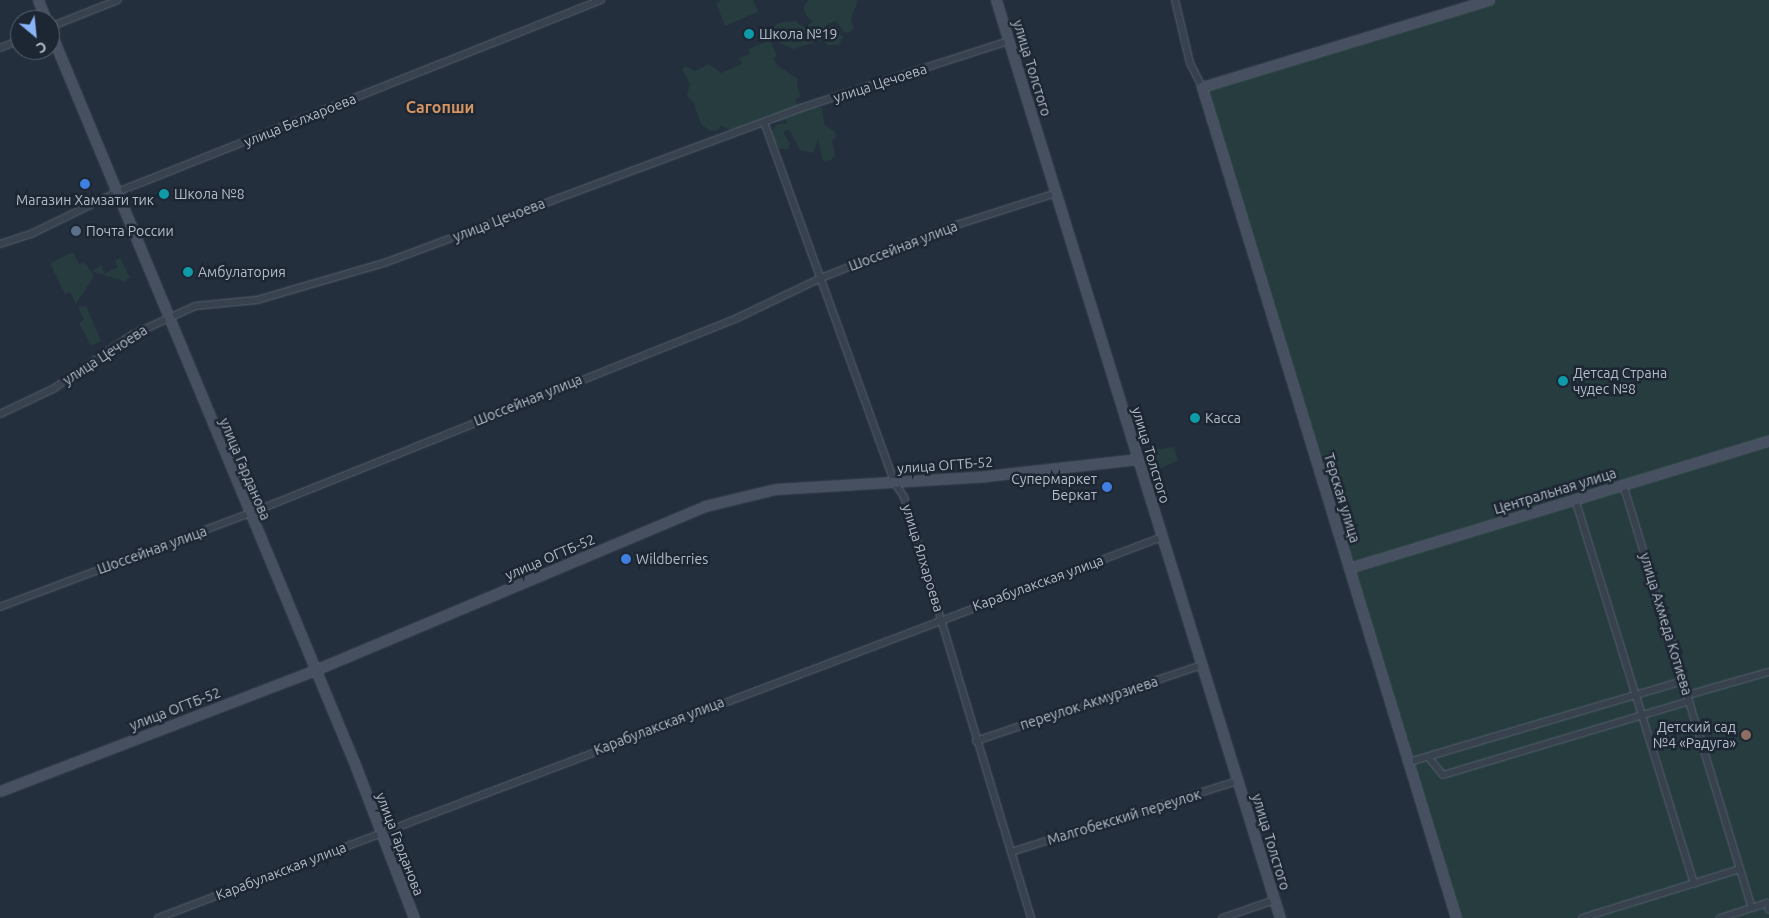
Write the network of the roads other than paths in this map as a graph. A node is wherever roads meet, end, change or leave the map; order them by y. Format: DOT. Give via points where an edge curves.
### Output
graph roads {
  1 [pos="118,0"];
  2 [pos="601,0"];
  3 [pos="996,0"];
  4 [pos="1175,0"];
  5 [pos="1488,0"];
  6 [pos="60,23"];
  7 [pos="1009,42"];
  8 [pos="60,56"];
  9 [pos="1202,87"];
  10 [pos="764,122"];
  11 [pos="115,193"];
  12 [pos="1056,193"];
  13 [pos="0,244"];
  14 [pos="821,278"];
  15 [pos="167,318"];
  16 [pos="0,414"];
  17 [pos="1769,440"];
  18 [pos="1138,459"];
  19 [pos="894,482"];
  20 [pos="1623,484"];
  21 [pos="1574,499"];
  22 [pos="248,514"];
  23 [pos="1162,537"];
  24 [pos="1349,568"];
  25 [pos="0,607"];
  26 [pos="941,618"];
  27 [pos="1202,665"];
  28 [pos="315,670"];
  29 [pos="1769,672"];
  30 [pos="1683,681"];
  31 [pos="1635,696"];
  32 [pos="1689,698"];
  33 [pos="1642,715"];
  34 [pos="976,741"];
  35 [pos="1428,757"];
  36 [pos="1409,762"];
  37 [pos="1238,781"];
  38 [pos="0,790"];
  39 [pos="379,833"];
  40 [pos="1010,852"];
  41 [pos="1740,869"];
  42 [pos="1694,884"];
  43 [pos="1275,900"];
  44 [pos="1768,907"];
  45 [pos="1752,908"];
  46 [pos="158,918"];
  47 [pos="414,918"];
  48 [pos="1032,918"];
  49 [pos="1222,918"];
  50 [pos="1280,918"];
  51 [pos="1456,918"];
  52 [pos="1582,918"];
  53 [pos="1720,918"];
  1 -- 6 [label="street"];
  2 -- 11 [label="street, улица Белхароева"];
  3 -- 7 [label="street, улица Толстого"];
  4 -- 9 [label="street" via="1190,63"];
  5 -- 9 [label="street"];
  7 -- 10 [label="street, улица Цечоева"];
  7 -- 12 [label="street, улица Толстого"];
  8 -- 11 [label="street, улица Гарданова"];
  9 -- 24 [label="street, Терская улица"];
  10 -- 14 [label="street, улица Ялхароева"];
  10 -- 15 [label="street, улица Цечоева" via="387,262 293,292 257,300 195,306"];
  11 -- 13 [label="street, улица Белхароева" via="33,233"];
  11 -- 15 [label="street, улица Гарданова"];
  12 -- 14 [label="street, Шоссейная улица" via="944,230"];
  12 -- 18 [label="street, улица Толстого"];
  14 -- 19 [label="street, улица Ялхароева"];
  14 -- 22 [label="street, Шоссейная улица" via="735,318"];
  15 -- 16 [label="street, улица Цечоева" via="132,335 52,389"];
  15 -- 22 [label="street, улица Гарданова"];
  17 -- 20 [label="street, Центральная улица"];
  18 -- 19 [label="street, улица ОГТБ-52" via="986,476"];
  18 -- 23 [label="street, улица Толстого"];
  19 -- 26 [label="street, улица Ялхароева" via="904,496"];
  19 -- 28 [label="street, улица ОГТБ-52" via="776,489 705,506"];
  20 -- 21 [label="street, Центральная улица"];
  20 -- 30 [label="street, улица Ахмеда Котиева"];
  21 -- 24 [label="street, Центральная улица"];
  21 -- 31 [label="street"];
  22 -- 25 [label="street, Шоссейная улица"];
  22 -- 28 [label="street, улица Гарданова"];
  23 -- 26 [label="street, Карабулакская улица"];
  23 -- 27 [label="street, улица Толстого"];
  24 -- 36 [label="street, Терская улица"];
  26 -- 34 [label="street, улица Ялхароева"];
  26 -- 39 [label="street, Карабулакская улица"];
  27 -- 34 [label="street, переулок Акмурзиева"];
  27 -- 37 [label="street, улица Толстого"];
  28 -- 38 [label="street, улица ОГТБ-52"];
  28 -- 39 [label="street, улица Гарданова" via="356,767"];
  29 -- 32 [label="street"];
  30 -- 31 [label="street"];
  30 -- 32 [label="street, улица Ахмеда Котиева"];
  31 -- 33 [label="street"];
  31 -- 35 [label="street"];
  32 -- 33 [label="street"];
  32 -- 41 [label="street, улица Ахмеда Котиева"];
  33 -- 35 [label="street" via="1443,775"];
  33 -- 42 [label="street"];
  34 -- 40 [label="street, улица Ялхароева"];
  35 -- 36 [label="street"];
  36 -- 51 [label="street, Терская улица"];
  37 -- 40 [label="street, Малгобекский переулок"];
  37 -- 43 [label="street, улица Толстого"];
  39 -- 46 [label="street, Карабулакская улица"];
  39 -- 47 [label="street, улица Гарданова"];
  40 -- 48 [label="street, улица Ялхароева"];
  41 -- 42 [label="street"];
  41 -- 45 [label="street, улица Ахмеда Котиева"];
  42 -- 52 [label="street"];
  43 -- 49 [label="street"];
  43 -- 50 [label="street, улица Толстого"];
  44 -- 45 [label="street"];
  45 -- 53 [label="street"];
}
